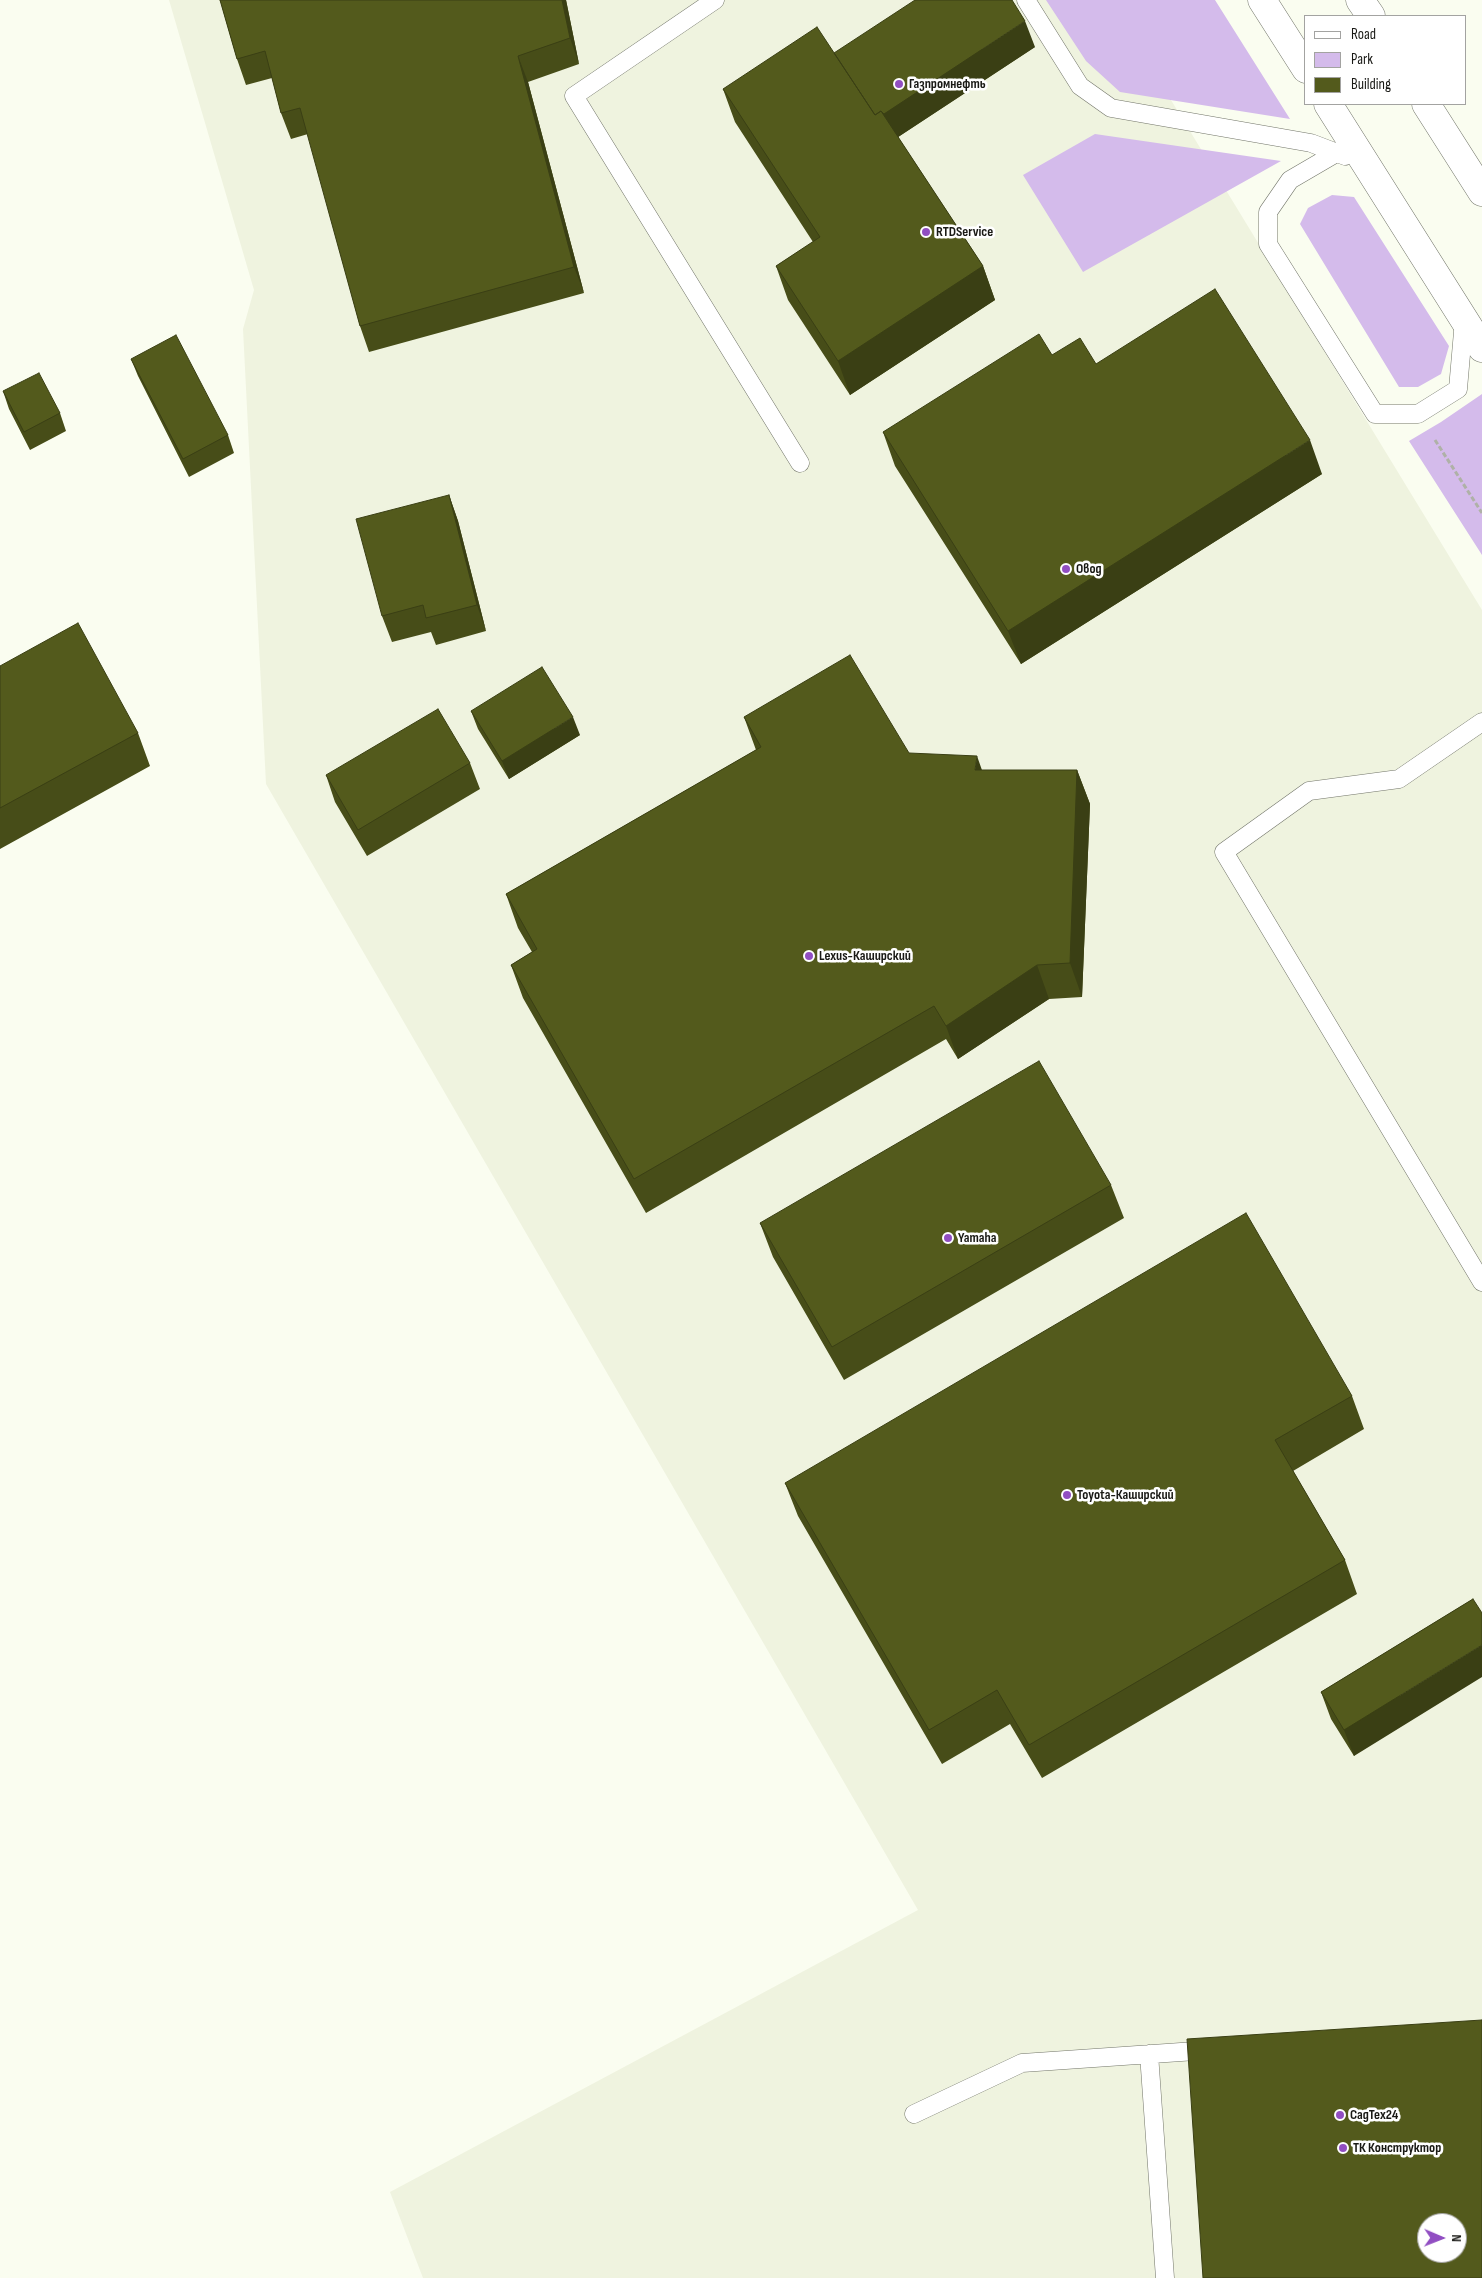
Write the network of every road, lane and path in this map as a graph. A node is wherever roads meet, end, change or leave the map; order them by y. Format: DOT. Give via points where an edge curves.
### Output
graph roads {
  1 [pos="715,0"];
  2 [pos="1026,0"];
  3 [pos="1262,0"];
  4 [pos="1360,0"];
  5 [pos="1369,15"];
  6 [pos="1304,66"];
  7 [pos="1329,105"];
  8 [pos="1427,105"];
  9 [pos="1338,152"];
  10 [pos="1368,166"];
  11 [pos="1482,192"];
  12 [pos="1464,320"];
  13 [pos="1482,348"];
  14 [pos="1418,414"];
  15 [pos="800,463"];
  16 [pos="1482,512"];
  17 [pos="1482,722"];
  18 [pos="1482,1282"];
  19 [pos="1228,2049"];
  20 [pos="1149,2054"];
  21 [pos="914,2114"];
  22 [pos="1165,2278"];
  1 -- 15 [label="lane" via="574,96"];
  2 -- 9 [label="lane" via="1080,86 1111,108 1311,143"];
  3 -- 6 [label="main road"];
  4 -- 5 [label="main road"];
  7 -- 10 [label="main road"];
  8 -- 11 [label="main road"];
  9 -- 10 [label="lane"];
  9 -- 14 [label="lane" via="1290,180 1268,212 1268,244 1375,414"];
  10 -- 12 [label="main road"];
  12 -- 13 [label="main road"];
  12 -- 14 [label="lane" via="1458,389"];
  14 -- 16 [label="path"];
  17 -- 18 [label="lane" via="1399,779 1310,791 1224,852"];
  19 -- 20 [label="lane"];
  20 -- 21 [label="lane" via="1022,2063"];
  20 -- 22 [label="lane"];
}
